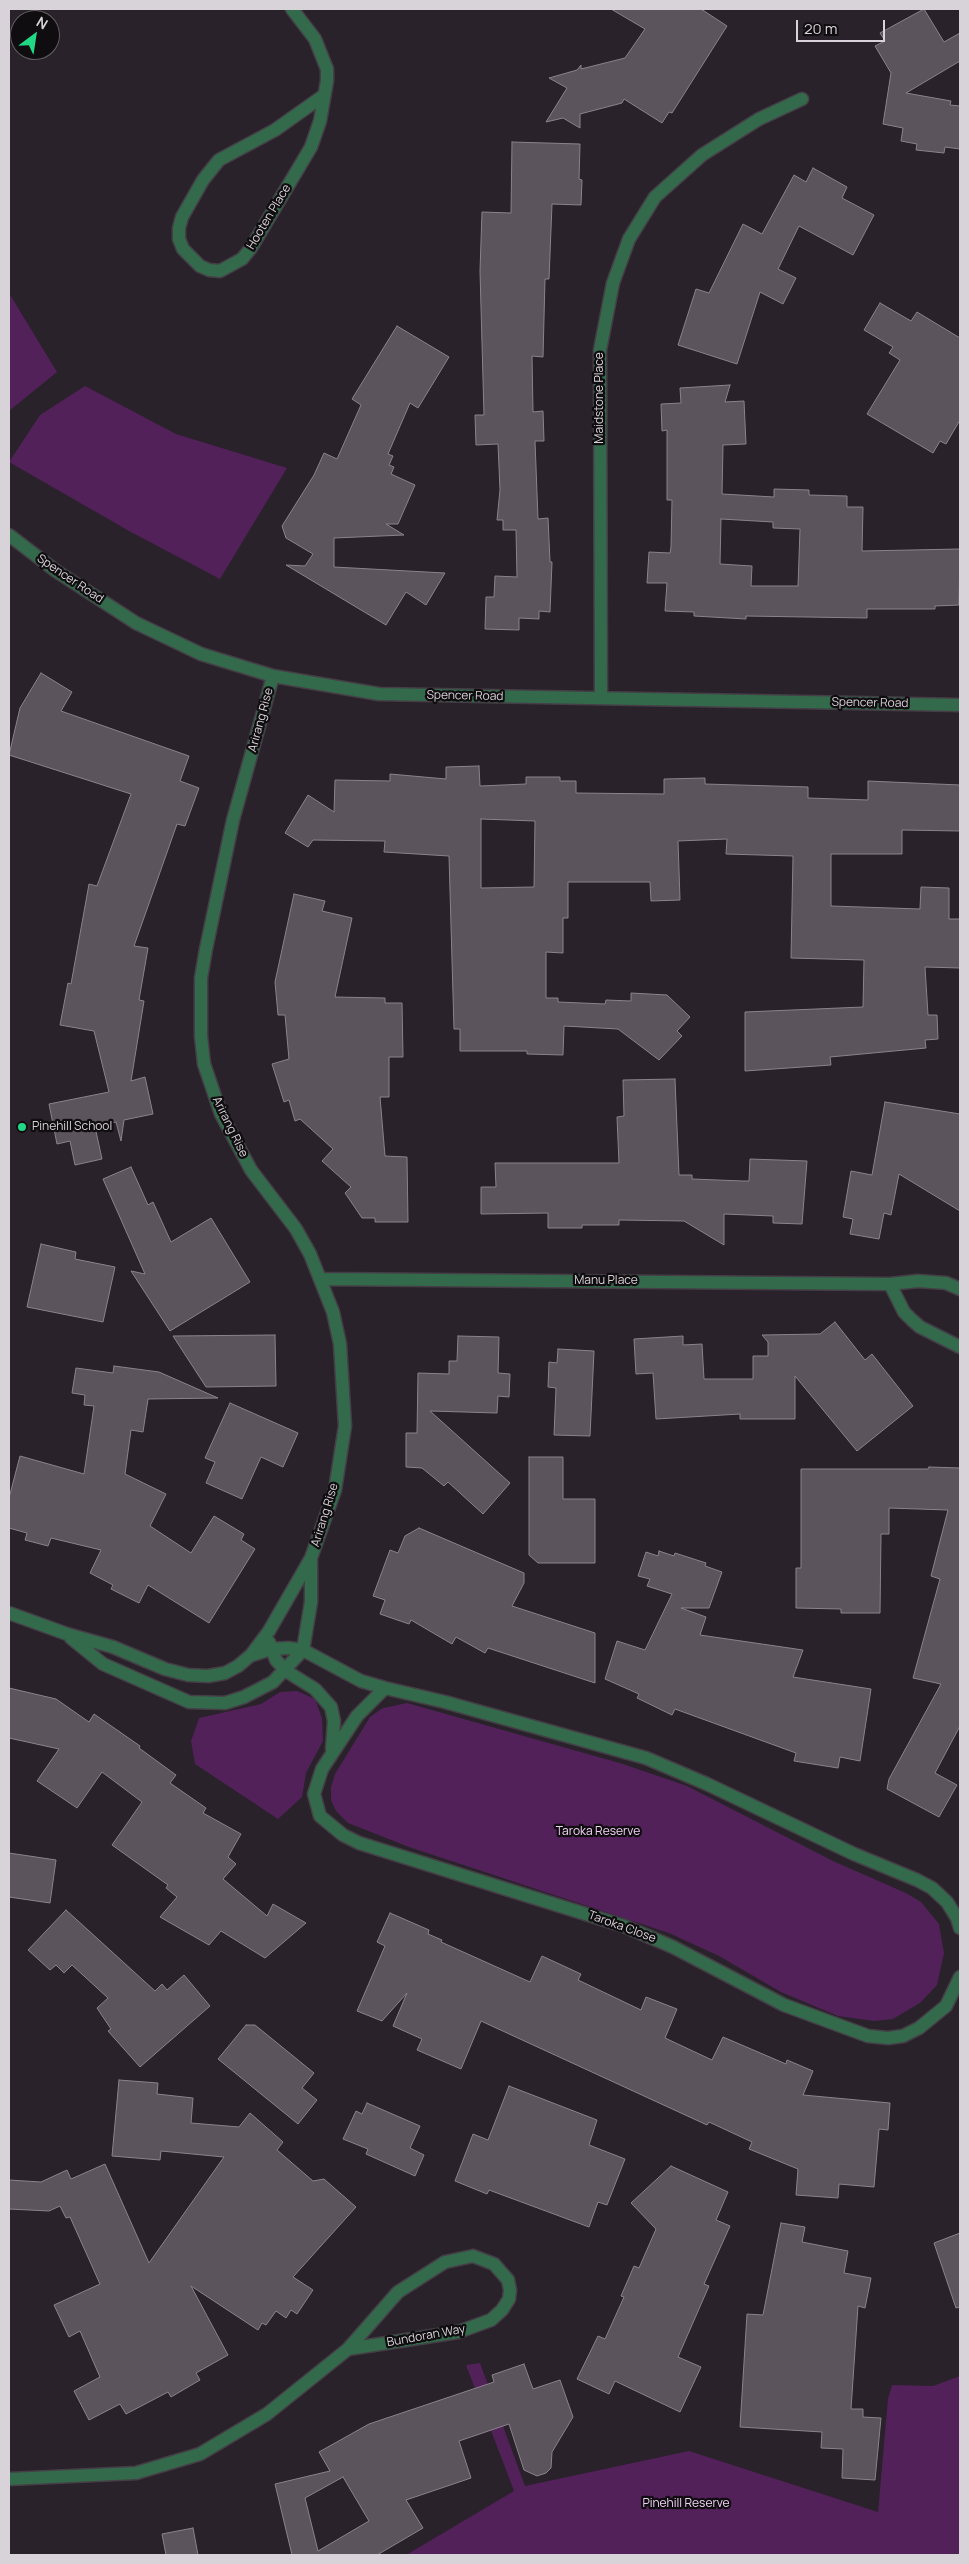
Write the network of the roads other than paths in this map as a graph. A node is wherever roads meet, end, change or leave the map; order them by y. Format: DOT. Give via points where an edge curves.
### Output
graph roads {
  1 [pos="292,9"];
  2 [pos="323,96"];
  3 [pos="802,99"];
  4 [pos="9,535"];
  5 [pos="273,676"];
  6 [pos="600,698"];
  7 [pos="960,705"];
  8 [pos="322,1279"];
  9 [pos="890,1284"];
  10 [pos="960,1288"];
  11 [pos="960,1347"];
  12 [pos="312,1558"];
  13 [pos="9,1613"];
  14 [pos="269,1631"];
  15 [pos="67,1634"];
  16 [pos="271,1649"];
  17 [pos="303,1650"];
  18 [pos="251,1655"];
  19 [pos="286,1671"];
  20 [pos="386,1688"];
  21 [pos="331,1754"];
  22 [pos="960,1928"];
  23 [pos="960,1977"];
  24 [pos="348,2349"];
  25 [pos="9,2479"];
  1 -- 2 [label="street, Hooten Place" via="323,55 327,68"];
  2 -- 2 [label="street, Hooten Place" via="320,121 311,147 251,248 242,259 220,271 200,266 183,248 179,228 203,180 219,160 275,130"];
  3 -- 6 [label="street, Maidstone Place" via="759,119 702,155 655,197 629,239 613,283 600,350"];
  4 -- 5 [label="street, Spencer Road" via="56,571 136,623 201,654"];
  5 -- 6 [label="street, Spencer Road" via="379,694"];
  5 -- 8 [label="street, Arirang Rise" via="233,820 206,949 201,978 201,1036 204,1064 221,1114 251,1170 296,1229"];
  6 -- 7 [label="street, Spencer Road"];
  8 -- 9 [label="street, Manu Place"];
  8 -- 12 [label="street, Arirang Rise" via="340,1344 345,1426 335,1490"];
  9 -- 10 [label="street, Manu Place" via="932,1282"];
  9 -- 11 [label="street" via="904,1312 920,1328"];
  12 -- 14 [label="street, Arirang Rise"];
  12 -- 17 [label="street, Arirang Rise" via="311,1602"];
  13 -- 15 [label="street, Arirang Rise"];
  14 -- 16 [label="street, Taroka Close"];
  14 -- 18 [label="street, Arirang Rise"];
  15 -- 18 [label="street, Arirang Rise" via="188,1675 225,1673"];
  15 -- 19 [label="street, Arirang Rise" via="103,1664 189,1702 225,1703 244,1697 262,1690"];
  16 -- 17 [label="street"];
  16 -- 18 [label="street"];
  16 -- 19 [label="street, Taroka Close"];
  17 -- 19 [label="street, Arirang Rise"];
  17 -- 20 [label="street" via="361,1681"];
  19 -- 21 [label="street, Taroka Close" via="315,1689 331,1707 334,1734"];
  20 -- 21 [label="street, Taroka Close" via="357,1716"];
  20 -- 22 [label="street" via="646,1758 668,1767 932,1888 947,1902 958,1918"];
  21 -- 23 [label="street, Taroka Close" via="316,1784 315,1806 329,1825 351,1839 640,1932 784,2005 849,2030 868,2036 903,2036 935,2017 946,2006"];
  24 -- 24 [label="street, Bundoran Way" via="398,2292 445,2262 462,2257 483,2258 494,2264 508,2280 509,2299 502,2310 483,2324 458,2332"];
  24 -- 25 [label="street, Bundoran Way" via="267,2414 200,2454 136,2473"];
}
